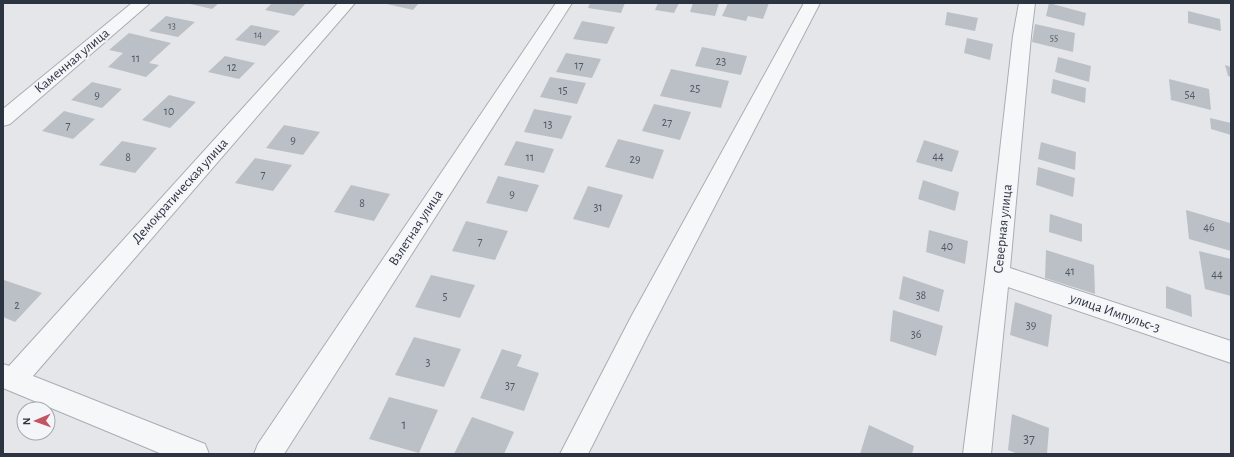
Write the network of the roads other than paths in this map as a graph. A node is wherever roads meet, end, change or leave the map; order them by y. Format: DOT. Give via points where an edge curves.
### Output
graph roads {
  1 [pos="142,3"];
  2 [pos="347,3"];
  3 [pos="564,3"];
  4 [pos="812,3"];
  5 [pos="1027,3"];
  6 [pos="3,119"];
  7 [pos="998,274"];
  8 [pos="1231,352"];
  9 [pos="8,378"];
  10 [pos="195,454"];
  11 [pos="268,454"];
  12 [pos="574,454"];
  13 [pos="977,454"];
  1 -- 6 [label="street, Каменная улица"];
  2 -- 9 [label="street, Демократическая улица"];
  3 -- 11 [label="street, Взлетная улица"];
  4 -- 12 [label="street" via="643,318"];
  5 -- 7 [label="street, Северная улица"];
  7 -- 8 [label="street, улица Импульс-3"];
  7 -- 13 [label="street, Северная улица"];
  9 -- 10 [label="street"];
}
